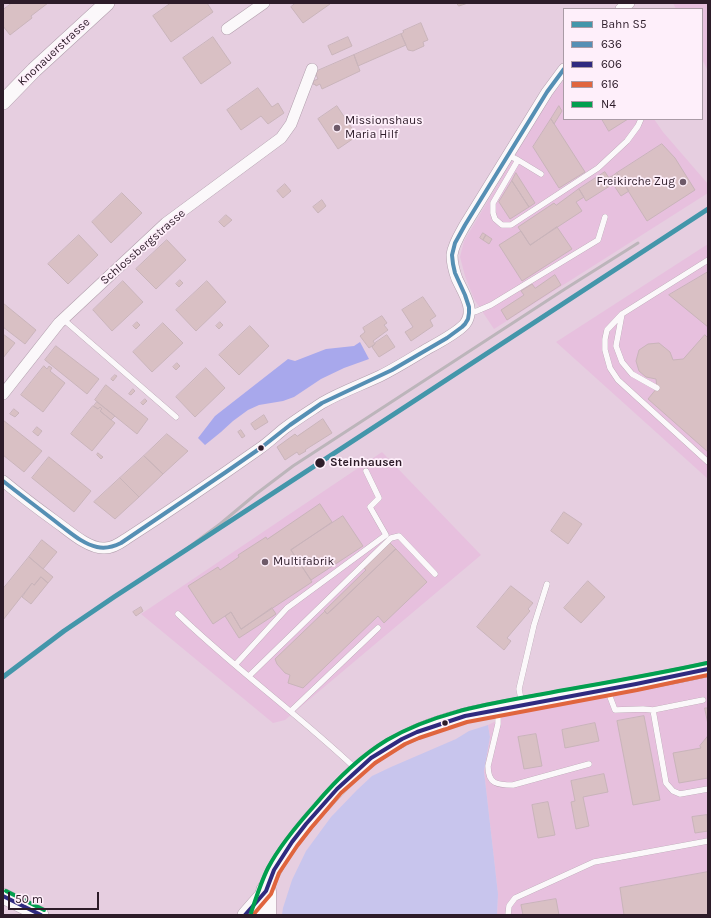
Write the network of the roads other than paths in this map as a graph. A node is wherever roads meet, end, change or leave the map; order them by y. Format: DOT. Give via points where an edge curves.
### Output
graph roads {
  1 [pos="107,3"];
  2 [pos="264,3"];
  3 [pos="227,29"];
  4 [pos="312,69"];
  5 [pos="563,70"];
  6 [pos="3,102"];
  7 [pos="641,120"];
  8 [pos="508,155"];
  9 [pos="518,160"];
  10 [pos="541,174"];
  11 [pos="605,217"];
  12 [pos="708,260"];
  13 [pos="469,313"];
  14 [pos="622,314"];
  15 [pos="63,319"];
  16 [pos="657,388"];
  17 [pos="3,394"];
  18 [pos="653,403"];
  19 [pos="656,416"];
  20 [pos="176,417"];
  21 [pos="708,462"];
  22 [pos="366,471"];
  23 [pos="3,481"];
  24 [pos="435,574"];
  25 [pos="547,584"];
  26 [pos="178,614"];
  27 [pos="378,628"];
  28 [pos="235,664"];
  29 [pos="708,669"];
  30 [pos="249,676"];
  31 [pos="607,689"];
  32 [pos="703,700"];
  33 [pos="522,705"];
  34 [pos="498,709"];
  35 [pos="653,710"];
  36 [pos="291,711"];
  37 [pos="589,764"];
  38 [pos="357,770"];
  39 [pos="708,789"];
  40 [pos="708,841"];
  41 [pos="266,891"];
  42 [pos="3,896"];
  43 [pos="41,915"];
  44 [pos="245,915"];
  45 [pos="257,915"];
  46 [pos="266,915"];
  47 [pos="508,915"];
  1 -- 6 [label="street, Knonauerstrasse"];
  2 -- 3 [label="street"];
  4 -- 15 [label="street, Schlossbergstrasse" via="292,124 281,138 166,223"];
  5 -- 8 [label="street"];
  7 -- 9 [label="lane" via="627,141 598,168 511,225 502,225 495,219 493,203"];
  8 -- 9 [label="lane"];
  8 -- 13 [label="street" via="465,225 452,254 452,266 466,297"];
  9 -- 10 [label="lane"];
  11 -- 13 [label="lane" via="598,240 491,305"];
  12 -- 14 [label="lane"];
  13 -- 23 [label="street" via="465,324 442,341 380,376 322,403 231,469 119,544 95,547 78,538"];
  14 -- 16 [label="lane" via="616,346 622,362 632,374"];
  14 -- 19 [label="lane" via="607,330 605,350 610,368 618,380"];
  15 -- 17 [label="street, Schlossbergstrasse"];
  15 -- 20 [label="lane"];
  18 -- 19 [label="lane"];
  19 -- 21 [label="lane"];
  22 -- 28 [label="lane" via="379,498 370,507 386,535 287,608"];
  24 -- 30 [label="lane" via="399,536 391,538"];
  25 -- 33 [label="lane" via="519,689"];
  26 -- 28 [label="lane"];
  27 -- 36 [label="lane"];
  28 -- 30 [label="lane"];
  29 -- 31 [label="street"];
  30 -- 36 [label="lane"];
  31 -- 33 [label="street"];
  31 -- 35 [label="lane" via="615,710"];
  32 -- 35 [label="lane"];
  33 -- 34 [label="street"];
  34 -- 37 [label="lane" via="498,724 488,766 490,779 494,783 513,785"];
  34 -- 38 [label="street" via="465,716 417,732 386,748"];
  35 -- 39 [label="lane" via="666,783 680,794"];
  36 -- 38 [label="lane"];
  38 -- 41 [label="street" via="316,812 292,842 274,870"];
  40 -- 47 [label="lane" via="594,862 515,898 509,906"];
  41 -- 44 [label="street"];
  41 -- 45 [label="street"];
  41 -- 46 [label="highway"];
  42 -- 43 [label="street"];
}
